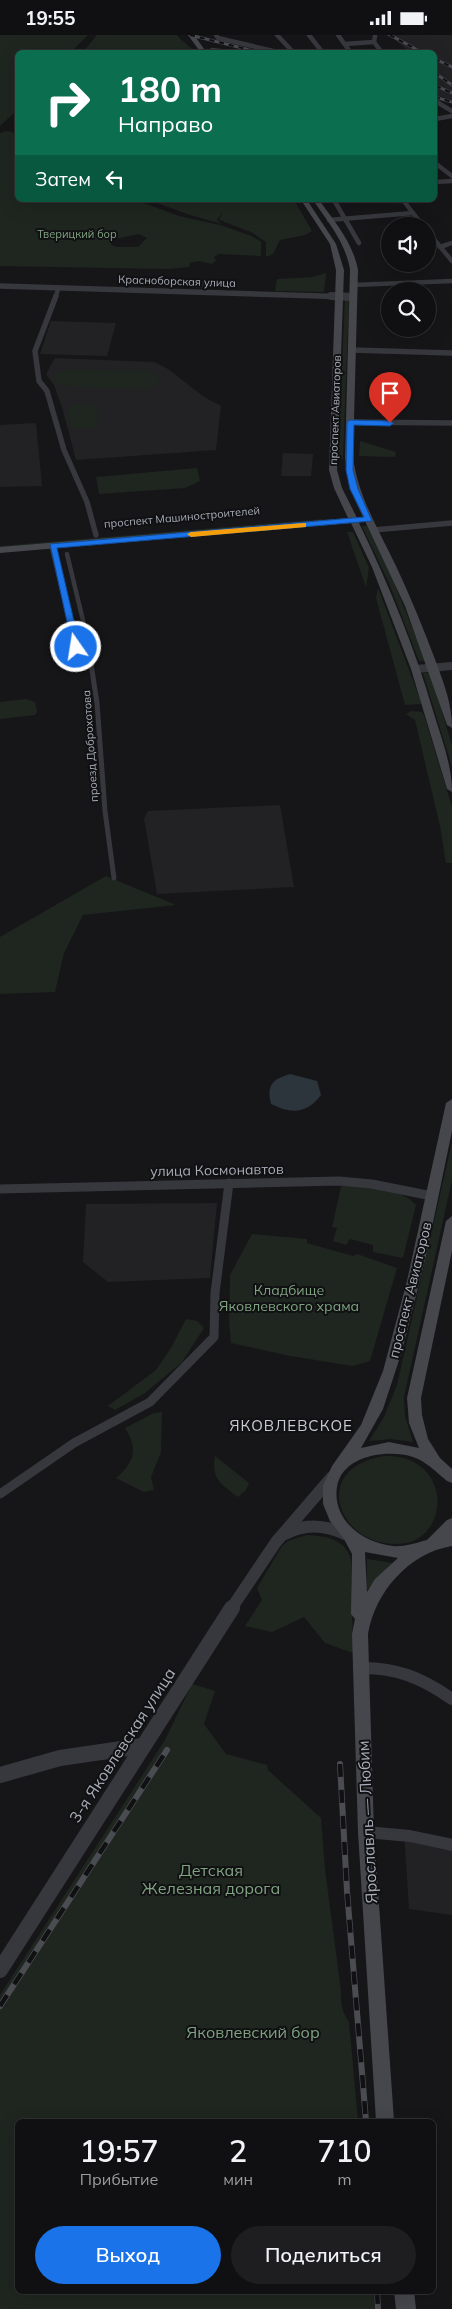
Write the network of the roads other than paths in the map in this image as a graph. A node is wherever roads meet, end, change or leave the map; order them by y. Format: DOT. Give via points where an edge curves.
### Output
graph roads {
  1 [pos="191,35"];
  2 [pos="277,35"];
  3 [pos="309,35"];
  4 [pos="338,35"];
  5 [pos="375,35"];
  6 [pos="217,36"];
  7 [pos="374,42"];
  8 [pos="208,44"];
  9 [pos="345,44"];
  10 [pos="202,50"];
  11 [pos="212,50"];
  12 [pos="271,50"];
  13 [pos="291,50"];
  14 [pos="321,50"];
  15 [pos="349,50"];
  16 [pos="380,50"];
  17 [pos="437,102"];
  18 [pos="452,111"];
  19 [pos="452,116"];
  20 [pos="437,119"];
  21 [pos="437,165"];
  22 [pos="452,176"];
  23 [pos="452,181"];
  24 [pos="437,182"];
  25 [pos="305,202"];
  26 [pos="317,202"];
  27 [pos="335,202"];
  28 [pos="405,202"];
  29 [pos="413,213"];
  30 [pos="416,217"];
  31 [pos="345,219"];
  32 [pos="330,220"];
  33 [pos="436,242"];
  34 [pos="359,243"];
  35 [pos="452,243"];
  36 [pos="440,247"];
  37 [pos="452,261"];
  38 [pos="340,270"];
  39 [pos="354,271"];
  40 [pos="452,281"];
  41 [pos="353,285"];
  42 [pos="0,286"];
  43 [pos="59,287"];
  44 [pos="339,296"];
  45 [pos="353,297"];
  46 [pos="351,350"];
  47 [pos="452,353"];
  48 [pos="350,422"];
  49 [pos="452,423"];
  50 [pos="367,516"];
  51 [pos="352,517"];
  52 [pos="452,523"];
  53 [pos="374,530"];
  54 [pos="96,535"];
  55 [pos="0,543"];
  56 [pos="52,546"];
  57 [pos="0,550"];
  58 [pos="67,554"];
  59 [pos="76,647"];
  60 [pos="452,666"];
  61 [pos="434,667"];
  62 [pos="416,669"];
  63 [pos="452,725"];
  64 [pos="452,789"];
  65 [pos="114,878"];
  66 [pos="452,1103"];
  67 [pos="229,1183"];
  68 [pos="0,1189"];
  69 [pos="432,1196"];
  70 [pos="452,1221"];
  71 [pos="339,1469"];
  72 [pos="447,1474"];
  73 [pos="0,1494"];
  74 [pos="452,1524"];
  75 [pos="349,1536"];
  76 [pos="452,1539"];
  77 [pos="276,1542"];
  78 [pos="426,1546"];
  79 [pos="360,1634"];
  80 [pos="359,1668"];
  81 [pos="452,1699"];
  82 [pos="142,1746"];
  83 [pos="0,1775"];
  84 [pos="366,1832"];
  85 [pos="452,1845"];
  86 [pos="0,1970"];
  87 [pos="385,2119"];
  88 [pos="404,2294"];
  89 [pos="406,2309"];
  1 -- 10 [label="main road"];
  2 -- 13 [label="street"];
  3 -- 14 [label="street"];
  4 -- 9 [label="street"];
  5 -- 7 [label="street"];
  6 -- 12 [label="street"];
  7 -- 9 [label="street"];
  7 -- 16 [label="street"];
  8 -- 11 [label="main road"];
  9 -- 15 [label="street"];
  17 -- 18 [label="street"];
  19 -- 20 [label="street"];
  21 -- 22 [label="street"];
  23 -- 24 [label="street"];
  25 -- 38 [label="main road, проспект Авиаторов" via="333,244"];
  26 -- 32 [label="main road, проспект Авиаторов"];
  27 -- 31 [label="street"];
  28 -- 29 [label="street"];
  29 -- 30 [label="street"];
  29 -- 31 [label="street"];
  31 -- 32 [label="street"];
  31 -- 34 [label="street"];
  32 -- 39 [label="main road, проспект Авиаторов" via="352,257"];
  33 -- 36 [label="street"];
  35 -- 36 [label="street"];
  36 -- 37 [label="street"];
  38 -- 39 [label="street"];
  38 -- 44 [label="main road, проспект Авиаторов"];
  39 -- 41 [label="main road, проспект Авиаторов"];
  40 -- 41 [label="street"];
  41 -- 45 [label="main road, проспект Авиаторов"];
  42 -- 43 [label="street, Красноборская улица"];
  43 -- 44 [label="street, Красноборская улица"];
  43 -- 54 [label="street" via="35,351 39,381 48,391 64,450 87,502"];
  44 -- 45 [label="street, Красноборская улица"];
  44 -- 51 [label="main road, проспект Авиаторов" via="333,470"];
  45 -- 46 [label="main road, проспект Авиаторов"];
  46 -- 47 [label="street"];
  46 -- 48 [label="main road, проспект Авиаторов"];
  48 -- 49 [label="street"];
  48 -- 50 [label="main road, проспект Авиаторов" via="350,470 354,489"];
  50 -- 51 [label="main road, проспект Машиностроителей"];
  50 -- 53 [label="main road, проспект Авиаторов"];
  51 -- 54 [label="main road, проспект Машиностроителей"];
  51 -- 56 [label="main road, проспект Машиностроителей"];
  51 -- 62 [label="main road, проспект Авиаторов" via="376,567"];
  52 -- 53 [label="street"];
  53 -- 61 [label="main road, проспект Авиаторов"];
  54 -- 55 [label="main road, проспект Машиностроителей"];
  56 -- 57 [label="main road, проспект Машиностроителей"];
  56 -- 59 [label="street"];
  58 -- 65 [label="street, проезд Доброхотова" via="90,647"];
  60 -- 61 [label="street"];
  61 -- 62 [label="street"];
  61 -- 63 [label="main road, проспект Авиаторов"];
  62 -- 64 [label="main road, проспект Авиаторов"];
  66 -- 69 [label="main road, проспект Авиаторов"];
  67 -- 68 [label="street, улица Космонавтов"];
  67 -- 69 [label="street, улица Космонавтов" via="350,1182"];
  67 -- 73 [label="street" via="215,1293 214,1337 150,1403 74,1443"];
  69 -- 71 [label="main road, проспект Авиаторов" via="384,1393 359,1441"];
  70 -- 72 [label="main road, проспект Авиаторов" via="414,1398 414,1415 422,1441"];
  71 -- 72 [label="main road" via="360,1454 392,1448 414,1452"];
  71 -- 75 [label="main road, проспект Авиаторов" via="329,1490 329,1507 336,1523"];
  71 -- 77 [label="street, 3-я Яковлевская улица"];
  74 -- 78 [label="main road"];
  75 -- 77 [label="street, 3-я Яковлевская улица" via="331,1529 307,1526 289,1531"];
  75 -- 78 [label="main road" via="368,1547 392,1552"];
  75 -- 79 [label="main road" via="359,1554"];
  76 -- 78 [label="main road"];
  77 -- 82 [label="street, 3-я Яковлевская улица"];
  78 -- 79 [label="main road, Ярославль — Любим" via="403,1561 378,1586 364,1611"];
  79 -- 80 [label="main road, Ярославль — Любим"];
  80 -- 81 [label="street" via="398,1669"];
  80 -- 84 [label="main road, Ярославль — Любим"];
  82 -- 83 [label="street" via="60,1758"];
  82 -- 86 [label="street, 3-я Яковлевская улица"];
  84 -- 85 [label="street" via="410,1836"];
  84 -- 87 [label="main road, Ярославль — Любим"];
  88 -- 89 [label="main road"];
}
